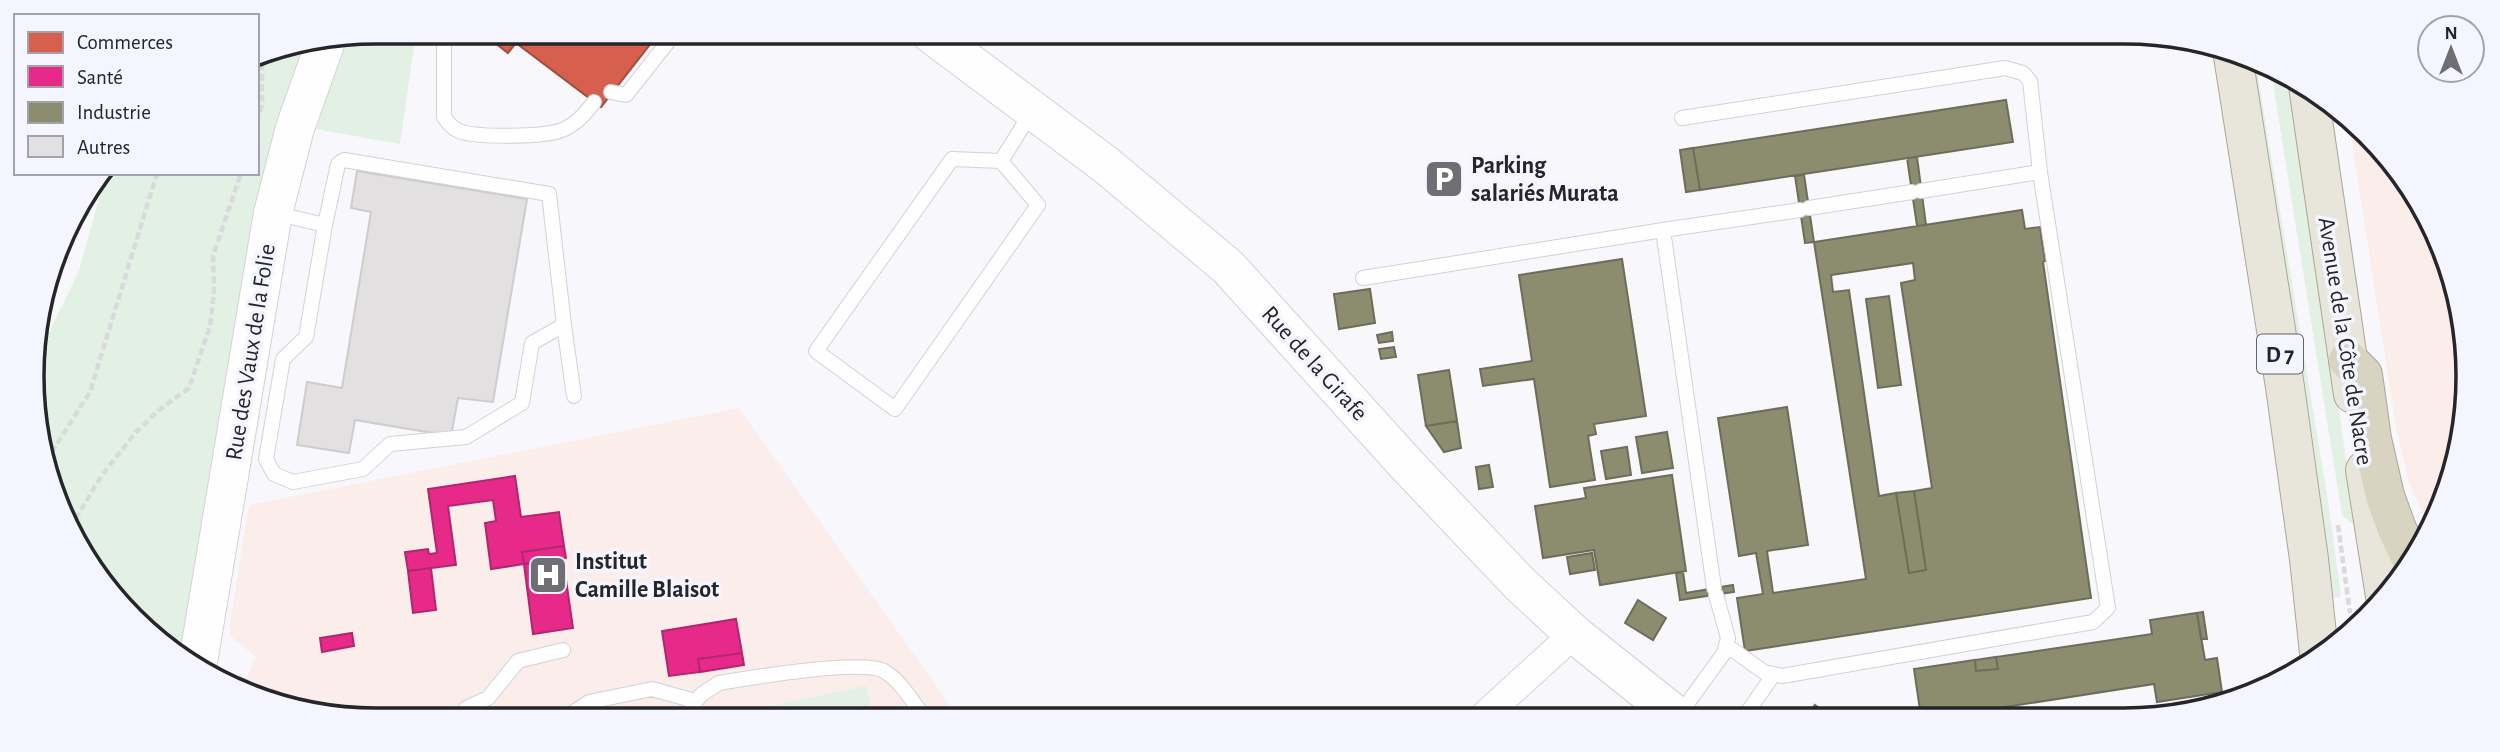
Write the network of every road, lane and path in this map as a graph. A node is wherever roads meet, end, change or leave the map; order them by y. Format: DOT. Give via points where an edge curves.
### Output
graph roads {
  1 [pos="444,44"];
  2 [pos="666,44"];
  3 [pos="946,44"];
  4 [pos="323,48"];
  5 [pos="2234,62"];
  6 [pos="262,64"];
  7 [pos="611,92"];
  8 [pos="2310,101"];
  9 [pos="594,102"];
  10 [pos="1033,109"];
  11 [pos="259,115"];
  12 [pos="1682,118"];
  13 [pos="1001,161"];
  14 [pos="2040,172"];
  15 [pos="156,175"];
  16 [pos="240,175"];
  17 [pos="273,213"];
  18 [pos="325,225"];
  19 [pos="1663,230"];
  20 [pos="1363,278"];
  21 [pos="564,325"];
  22 [pos="2348,359"];
  23 [pos="574,396"];
  24 [pos="52,451"];
  25 [pos="76,518"];
  26 [pos="2407,550"];
  27 [pos="2383,584"];
  28 [pos="1574,634"];
  29 [pos="1726,645"];
  30 [pos="2318,646"];
  31 [pos="563,650"];
  32 [pos="199,657"];
  33 [pos="1774,674"];
  34 [pos="695,701"];
  35 [pos="466,708"];
  36 [pos="581,708"];
  37 [pos="690,708"];
  38 [pos="918,708"];
  39 [pos="1493,708"];
  40 [pos="1667,708"];
  41 [pos="1684,708"];
  42 [pos="1750,708"];
  1 -- 9 [label="lane" via="443,117 459,131 472,135 561,131"];
  2 -- 7 [label="lane" via="626,96"];
  3 -- 10 [label="street, Rue de la Girafe"];
  4 -- 17 [label="street, Rue des Vaux de la Folie" via="295,128"];
  5 -- 30 [label="main road, D 7"];
  6 -- 11 [label="path"];
  8 -- 22 [label="main road, Avenue de la Côte de Nacre"];
  10 -- 13 [label="lane"];
  10 -- 28 [label="street, Rue de la Girafe" via="1228,267 1469,531"];
  12 -- 14 [label="lane" via="2005,68 2023,73 2030,81"];
  13 -- 13 [label="lane" via="952,159 816,351 895,409 1038,205"];
  14 -- 19 [label="lane"];
  14 -- 33 [label="lane" via="2108,608 2092,622"];
  15 -- 24 [label="path" via="90,392"];
  16 -- 25 [label="path" via="213,256 210,326 189,388 136,432"];
  17 -- 18 [label="lane"];
  17 -- 32 [label="street, Rue des Vaux de la Folie"];
  18 -- 21 [label="lane" via="338,164 344,160 549,194"];
  18 -- 21 [label="lane" via="306,337 283,359 266,459 274,474 293,482 363,469 390,444 466,438 522,403 532,343"];
  19 -- 20 [label="lane"];
  19 -- 29 [label="lane"];
  21 -- 23 [label="lane"];
  22 -- 26 [label="highway" via="2363,375 2385,496"];
  22 -- 27 [label="main road, Avenue de la Côte de Nacre"];
  28 -- 39 [label="street"];
  28 -- 40 [label="street, Rue de la Girafe"];
  29 -- 33 [label="lane"];
  29 -- 41 [label="lane"];
  31 -- 35 [label="lane" via="518,661 488,698"];
  33 -- 42 [label="lane"];
  34 -- 36 [label="lane" via="652,689 589,702"];
  34 -- 37 [label="lane"];
  34 -- 38 [label="lane" via="719,683 859,665 882,670 898,681"];
}
